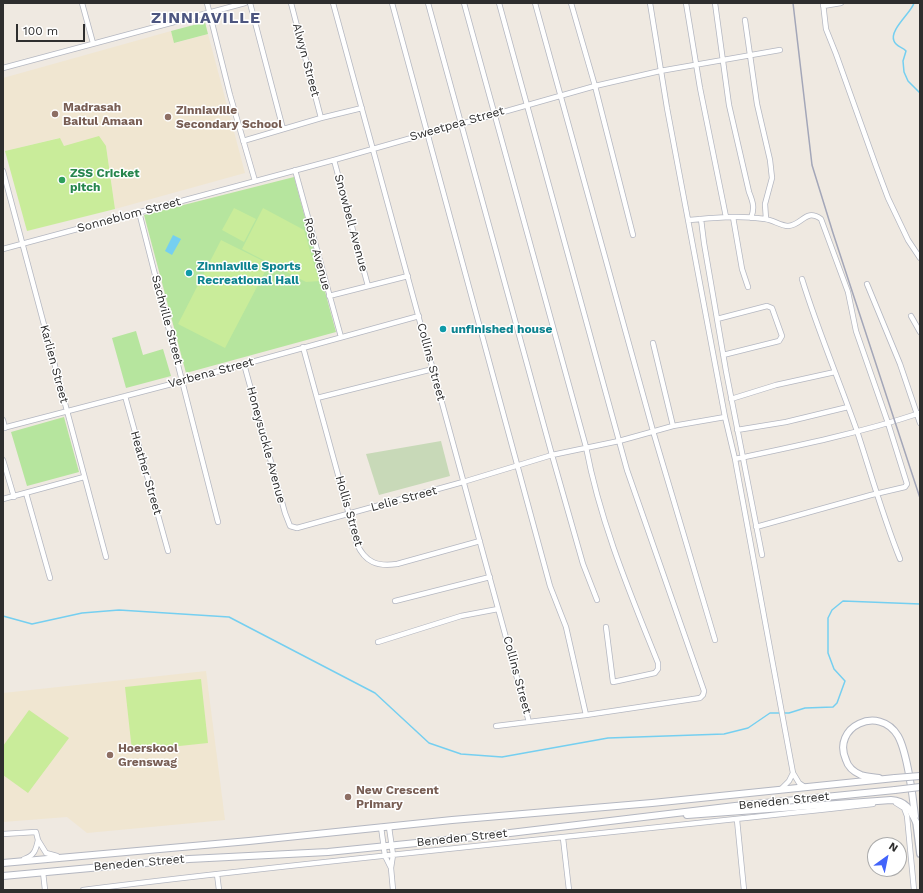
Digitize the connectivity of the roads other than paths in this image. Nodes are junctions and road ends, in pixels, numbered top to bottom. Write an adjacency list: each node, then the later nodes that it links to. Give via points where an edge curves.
1 (82, 3): 20 (street)
2 (207, 3): 18 (street)
3 (245, 3): 18 (street)
4 (250, 3): 34 (street)
5 (291, 3): 32 (street, Alwyn Street)
6 (333, 3): 30 (street, Collins Street)
7 (392, 3): 35 (street)
8 (428, 3): 33 (street)
9 (464, 3): 31 (street)
10 (499, 3): 29 (street)
11 (535, 3): 28 (street)
12 (572, 3): 27 (street)
13 (650, 3): 26 (street)
14 (686, 3): 24 (street)
15 (715, 3): 23 (street)
16 (841, 3): 17 (street)
17 (823, 4): 52 (street, via 826,29 878,172 905,233)
18 (209, 12): 20 (street); 36 (street)
19 (745, 20): 22 (street)
20 (93, 44): 25 (street)
21 (780, 50): 22 (street, Sweetpea Street)
22 (749, 55): 23 (street, Sweetpea Street); 47 (street, via 772,178 765,204)
23 (722, 60): 24 (street, Sweetpea Street); 45 (street, via 729,105 754,204)
24 (696, 64): 26 (street, Sweetpea Street); 43 (street)
25 (3, 68)
26 (660, 71): 27 (street, Sweetpea Street); 48 (street)
27 (595, 86): 28 (street, Sweetpea Street); 49 (street)
28 (561, 96): 29 (street, Sweetpea Street); 84 (street)
29 (527, 105): 31 (street, Sweetpea Street); 86 (street)
30 (362, 108): 32 (street); 37 (street, Collins Street)
31 (495, 113): 33 (street, Sweetpea Street); 87 (street)
32 (321, 118): 34 (street)
33 (461, 123): 35 (street, Sweetpea Street); 88 (street)
34 (283, 129): 36 (street)
35 (426, 133): 37 (street, Sweetpea Street); 92 (street)
36 (243, 141): 41 (street)
37 (374, 148): 38 (street, Sweetpea Street); 53 (street, Collins Street)
38 (334, 160): 39 (street, Sweetpea Street); 56 (street, Snowbell Avenue)
39 (295, 170): 41 (street, Sweetpea Street); 58 (street, Rose Avenue)
40 (3, 171): 50 (street, Karlien Street)
41 (255, 181): 42 (street, Sonneblom Street)
42 (139, 212): 50 (street, Sonneblom Street); 70 (street, Sachville Street)
43 (726, 217): 44 (street); 46 (street)
44 (733, 217): 45 (street); 57 (street, via 742,269)
45 (751, 218): 47 (street)
46 (701, 219): 48 (street); 61 (street)
47 (766, 219): 79 (street, via 786,226 793,225 809,215 821,219 848,292 856,331)
48 (688, 220): 77 (street)
49 (633, 235)
50 (22, 244): 51 (street, Sonneblom Street); 75 (street, Karlien Street)
51 (3, 249)
52 (920, 258)
53 (408, 276): 56 (street); 59 (street, Collins Street)
54 (802, 279): 69 (street)
55 (867, 284): 76 (street)
56 (368, 286): 58 (street)
57 (748, 287)
58 (329, 296): 63 (street, Rose Avenue)
59 (419, 316): 63 (street, Verbena Street); 68 (street, Collins Street)
60 (911, 316): 62 (street)
61 (717, 319): 66 (street); 66 (street, via 767,306 772,308 782,336 779,341)
62 (920, 332)
63 (341, 337): 65 (street, Verbena Street)
64 (653, 343): 81 (street)
65 (303, 347): 67 (street, Verbena Street); 72 (street, Hollis Street)
66 (723, 355): 73 (street)
67 (244, 364): 70 (street, Verbena Street); 101 (street, Honeysuckle Avenue, via 284,514)
68 (433, 369): 72 (street); 94 (street, Collins Street)
69 (835, 372): 73 (street, via 776,385); 74 (street)
70 (183, 381): 71 (street, Verbena Street); 100 (street, Sachville Street)
71 (125, 396): 75 (street, Verbena Street); 104 (street, Heather Street)
72 (317, 398): 99 (street, Hollis Street)
73 (731, 399): 83 (street)
74 (848, 407): 83 (street, via 786,422); 85 (street)
75 (66, 412): 82 (street, Verbena Street); 93 (street, Karlien Street)
76 (918, 414): 79 (street); 80 (street)
77 (725, 417): 81 (street, Lelie Street); 90 (street)
78 (3, 420): 82 (street)
79 (888, 423): 85 (street); 96 (street, via 906,484 905,487)
80 (920, 423)
81 (673, 426): 84 (street, Lelie Street)
82 (4, 428)
83 (737, 430): 89 (street)
84 (653, 431): 86 (street, Lelie Street); 114 (street)
85 (856, 431): 89 (street); 96 (street)
86 (618, 441): 87 (street, Lelie Street); 116 (street, via 704,691 700,698)
87 (586, 447): 88 (street, Lelie Street); 113 (street, via 590,469 618,560 658,663 655,673 613,682)
88 (552, 456): 92 (street, Lelie Street); 110 (street, via 583,564)
89 (743, 458): 90 (street); 102 (street)
90 (735, 459): 119 (street)
91 (3, 460): 97 (street)
92 (517, 466): 94 (street, Lelie Street); 116 (street, via 550,586 566,627)
93 (84, 477): 95 (street); 106 (street, Karlien Street)
94 (463, 482): 99 (street, Lelie Street); 103 (street, Collins Street)
95 (26, 493): 97 (street); 109 (street)
96 (877, 494): 102 (street); 107 (street)
97 (14, 496): 98 (street)
98 (3, 500)
99 (349, 514): 101 (street, Lelie Street, via 302,528); 103 (street, Hollis Street, via 360,551 363,556 378,564 396,564)
100 (218, 522)
101 (290, 526)
102 (756, 527): 105 (street)
103 (480, 542): 108 (street, Collins Street)
104 (168, 551)
105 (762, 555)
106 (106, 557)
107 (900, 559)
108 (490, 577): 111 (street); 112 (street, Collins Street)
109 (50, 578)
110 (597, 600)
111 (395, 601)
112 (498, 609): 115 (street, via 461,616); 117 (street, Collins Street)
113 (606, 627)
114 (715, 640)
115 (378, 642)
116 (586, 715): 117 (street)
117 (529, 722): 118 (street)
118 (496, 726)
119 (793, 773): 122 (street); 124 (street)
120 (920, 776): 121 (main road, bridge)
121 (892, 779): 122 (main road, Beneden Street); 127 (main road, via 861,775 847,763 843,746 846,736 855,725 877,720 888,725 898,736 902,745)
122 (805, 788): 124 (main road, Beneden Street)
123 (920, 788): 125 (main road, Beneden Street, bridge)
124 (780, 790): 129 (main road, Beneden Street)
125 (651, 816): 127 (main road, via 712,814 891,800 907,805); 134 (main road, Beneden Street)
126 (737, 820): 131 (street, Beneden Street); 150 (street); 151 (street, Beneden Street, via 894,803 904,808 907,816)
127 (916, 822): 135 (street)
128 (381, 827): 129 (main road, Beneden Street); 133 (street); 138 (main road, Beneden Street)
129 (389, 827): 134 (street)
130 (3, 834): 132 (street, via 36,832)
131 (563, 838): 136 (street, Beneden Street); 149 (street)
132 (38, 840): 138 (street, via 46,853); 139 (street, via 33,855)
133 (383, 846): 134 (main road, Beneden Street); 137 (street); 142 (main road, Beneden Street)
134 (391, 846): 136 (street)
135 (920, 854)
136 (393, 855): 137 (street, Beneden Street); 141 (street)
137 (385, 856): 141 (street); 143 (street, Beneden Street)
138 (65, 857): 139 (main road, Beneden Street)
139 (17, 862): 140 (main road, Beneden Street)
140 (3, 863)
141 (391, 868): 148 (street)
142 (43, 872): 144 (main road, Beneden Street); 145 (street)
143 (217, 874): 146 (street, Beneden Street); 147 (street)
144 (3, 876)
145 (45, 890)
146 (83, 890)
147 (219, 890)
148 (393, 890)
149 (569, 890)
150 (744, 890)
151 (914, 890)

